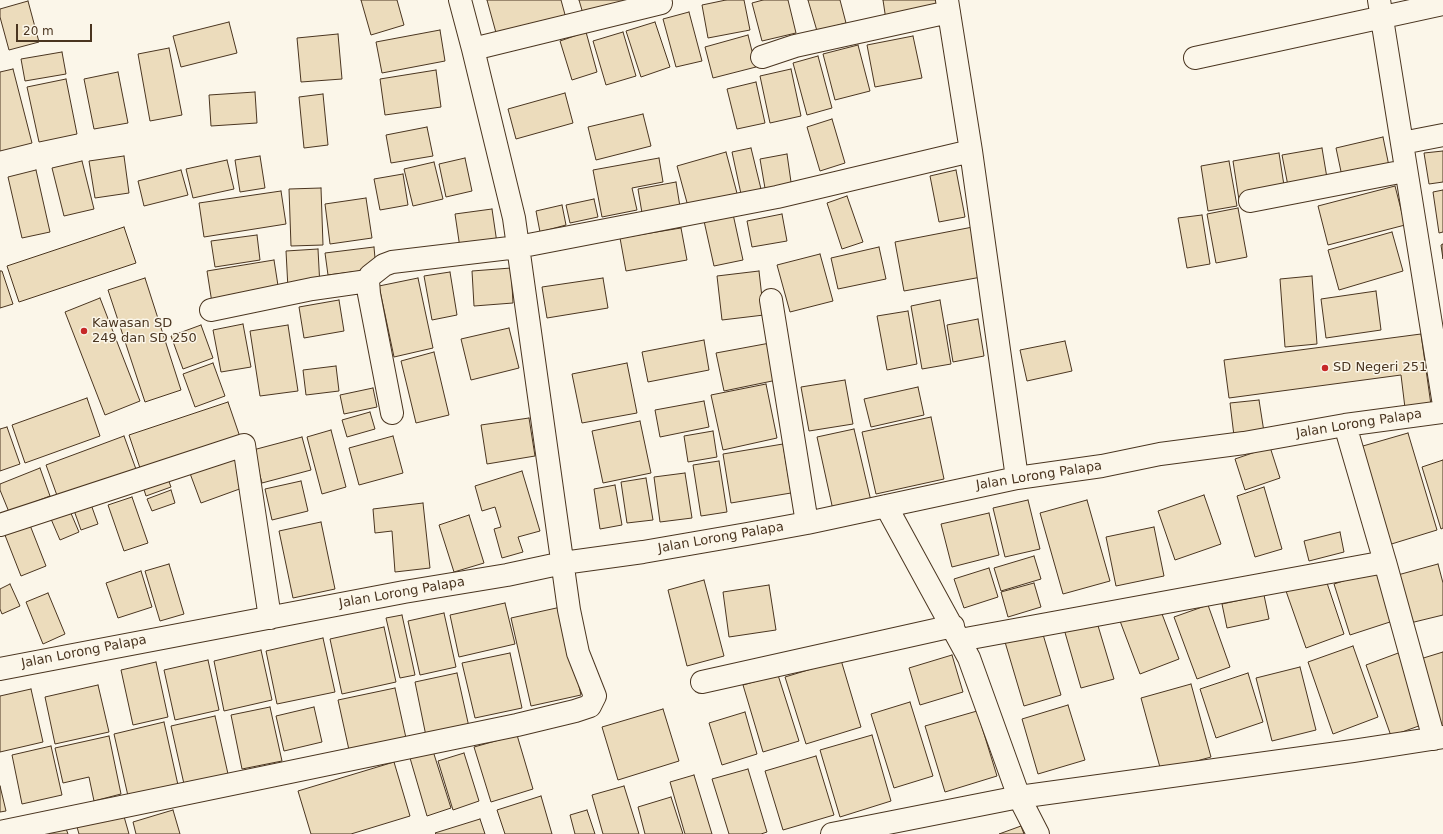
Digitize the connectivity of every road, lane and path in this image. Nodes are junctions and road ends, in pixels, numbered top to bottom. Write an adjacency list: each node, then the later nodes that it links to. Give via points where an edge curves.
1 (460, 0): 6 (street)
2 (661, 3): 6 (street)
3 (1443, 4): 5 (street)
4 (948, 6): 7 (street); 11 (street)
5 (1380, 9): 8 (street); 10 (street)
6 (473, 48): 14 (street, via 514,218)
7 (762, 57)
8 (1195, 58)
9 (1443, 135): 10 (street)
10 (1402, 144): 12 (street)
11 (971, 151): 14 (street, via 777,197); 22 (street)
12 (1405, 171): 13 (street); 18 (street)
13 (1250, 201)
14 (518, 247): 15 (street, via 392,262 374,272); 27 (street)
15 (368, 282): 17 (street, via 312,289); 20 (street)
16 (770, 300): 24 (street)
17 (211, 310)
18 (1443, 399)
19 (1443, 412): 21 (street, Jalan Lorong Palapa)
20 (392, 413)
21 (1345, 425): 22 (street, Jalan Lorong Palapa); 26 (street)
22 (1017, 478): 23 (street, Jalan Lorong Palapa)
23 (886, 506): 24 (street, Jalan Lorong Palapa); 29 (street)
24 (807, 522): 27 (street, Jalan Lorong Palapa, via 643,552)
25 (0, 525): 28 (street, via 244,445)
26 (1385, 562): 29 (street); 32 (street)
27 (563, 563): 28 (street, Jalan Lorong Palapa); 34 (street, via 578,653 595,696 590,706 517,725)
28 (270, 618): 30 (street, Jalan Lorong Palapa)
29 (956, 633): 31 (street); 33 (street, via 970,658)
30 (0, 668)
31 (702, 682)
32 (1438, 738): 33 (street)
33 (1019, 797): 35 (street); 36 (street)
34 (0, 832)
35 (832, 834)
36 (1038, 834)

